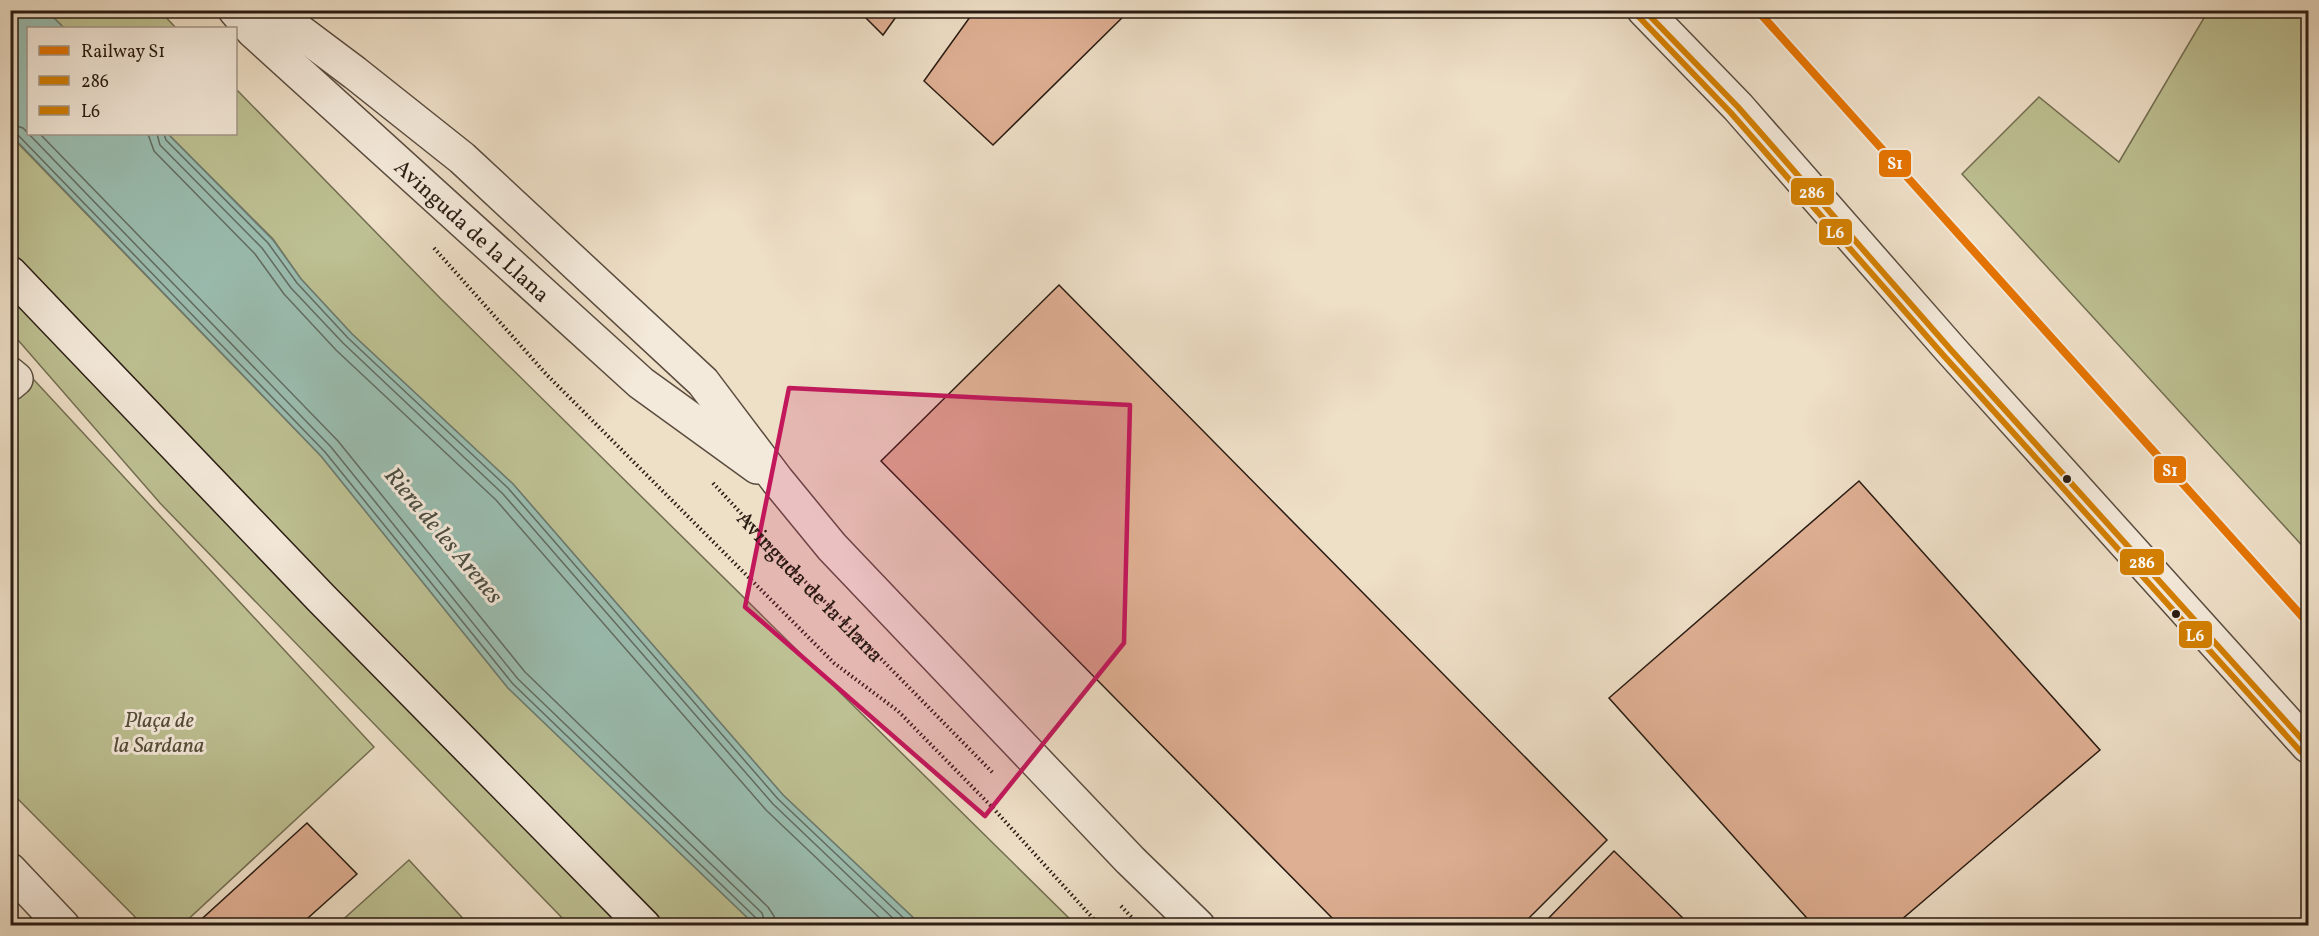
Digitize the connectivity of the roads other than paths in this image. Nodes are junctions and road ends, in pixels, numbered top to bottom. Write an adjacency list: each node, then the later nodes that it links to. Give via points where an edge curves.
1 (235, 10): 5 (street, Avinguda de la Llana, via 253,31 641,383 717,441)
2 (271, 10): 5 (street, Avinguda de la Llana, via 462,158 598,283 704,382)
3 (1644, 10): 6 (street, via 1738,107)
4 (10, 273): 9 (street, via 298,574)
5 (777, 480): 10 (street, Avinguda de la Llana, via 840,555 1130,860)
6 (2308, 746)
7 (10, 870): 8 (street)
8 (63, 926)
9 (644, 926)
10 (1198, 926)

